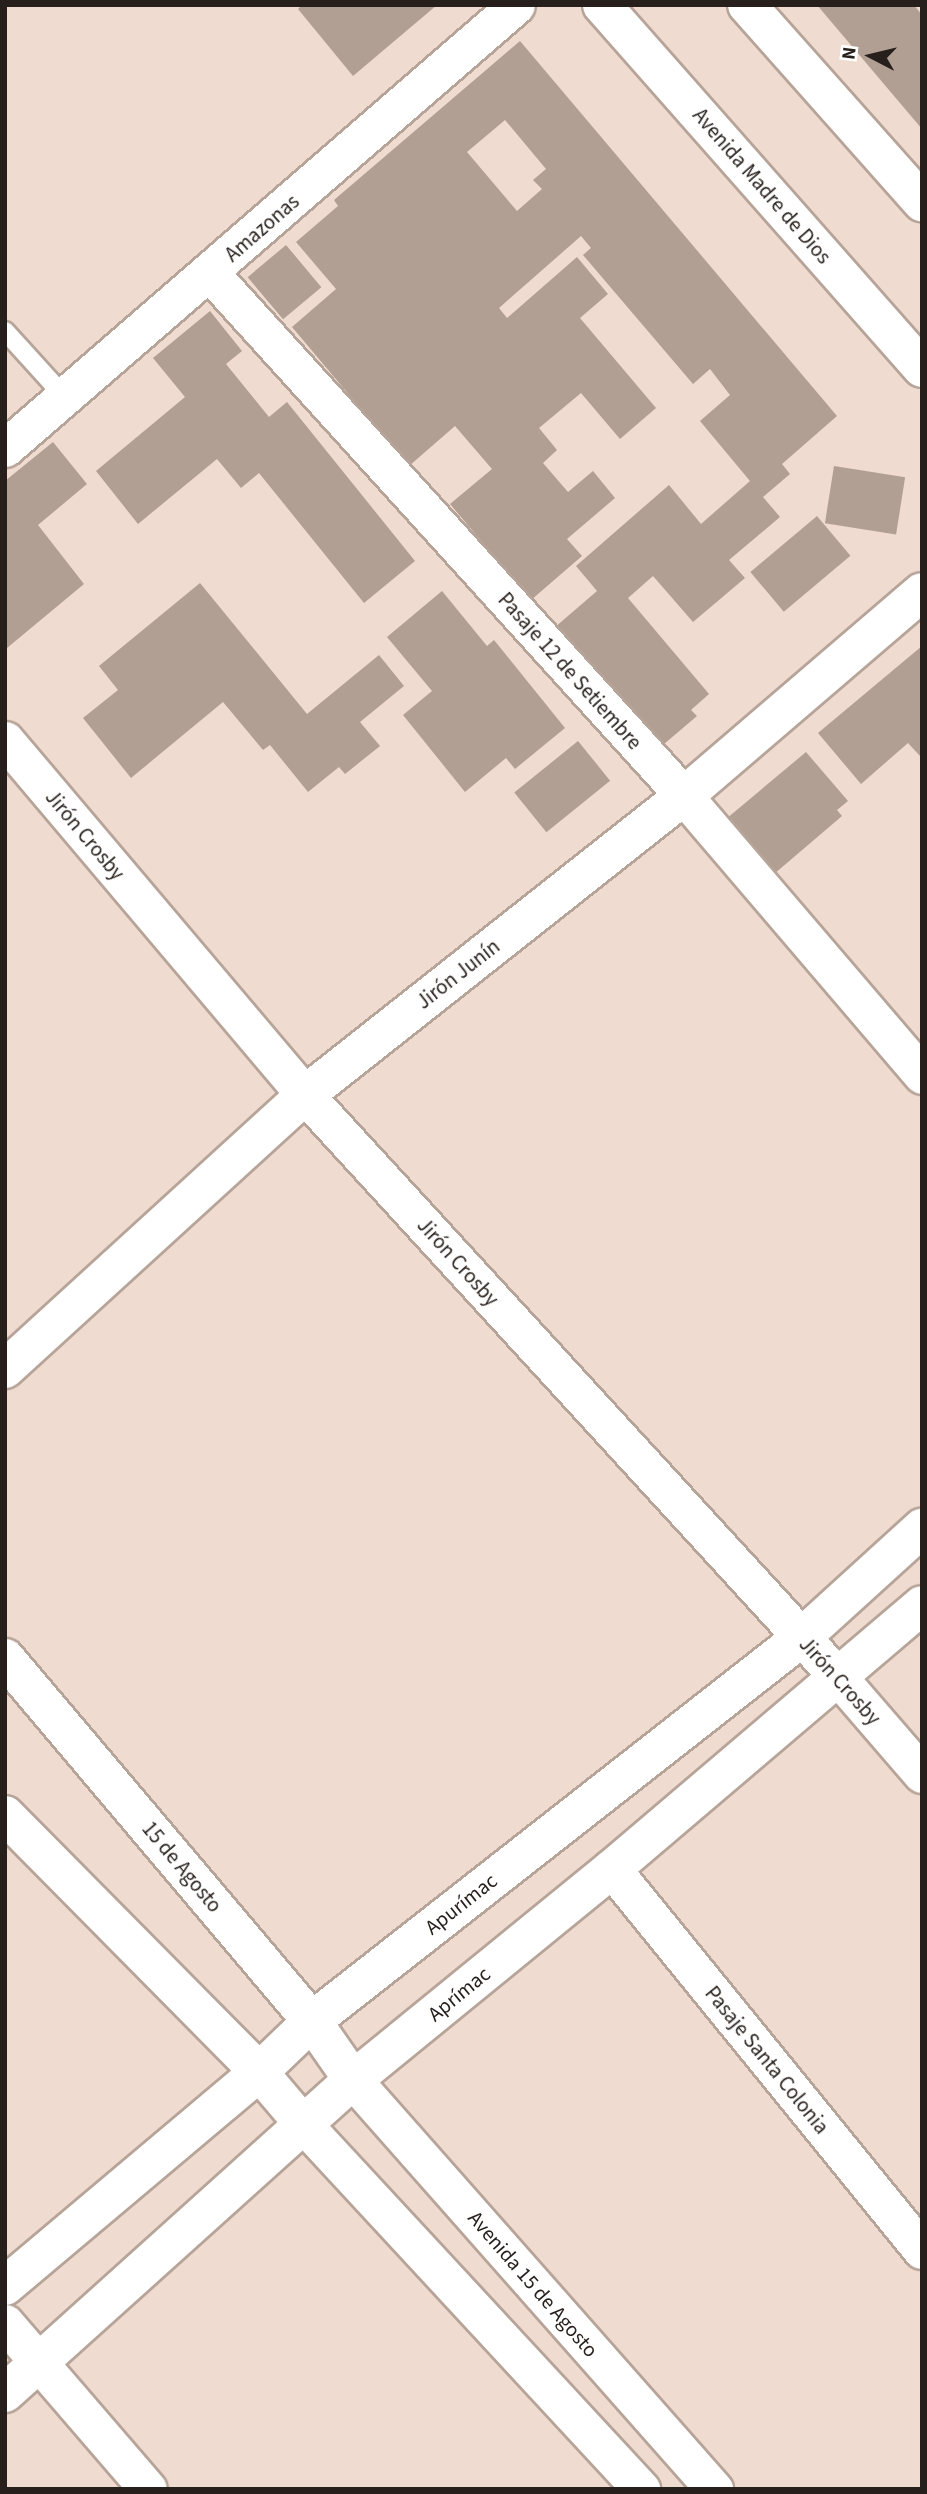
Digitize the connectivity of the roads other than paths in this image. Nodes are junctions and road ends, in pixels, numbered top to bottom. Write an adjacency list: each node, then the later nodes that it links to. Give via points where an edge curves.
1 (516, 5): 5 (street, Amazonas)
2 (602, 5): 7 (street, Avenida Madre de Dios)
3 (747, 5): 4 (street)
4 (922, 202)
5 (210, 273): 8 (street, Amazonas); 12 (street, Pasaje 12 de Setiembre)
6 (5, 331): 8 (lane)
7 (922, 368)
8 (64, 396): 9 (street, Amazonas)
9 (5, 448)
10 (922, 592): 12 (street, Jirón Junín)
11 (5, 740): 14 (street, Jirón Crosby)
12 (684, 796): 13 (street, Pasaje 12 de Setiembre); 14 (street, Jirón Junín)
13 (922, 1075)
14 (305, 1095): 15 (street, Jirón Junín); 18 (street, Jirón Crosby)
15 (5, 1369)
16 (922, 1528): 18 (street, Apurímac)
17 (922, 1605): 20 (street, Aprímac)
18 (801, 1638): 20 (street, Jirón Crosby); 24 (street, Apurímac)
19 (5, 1658): 24 (street, 15 de Agosto)
20 (839, 1678): 21 (street, Jirón Crosby); 23 (street, Aprímac)
21 (922, 1774)
22 (5, 1815): 25 (street)
23 (612, 1869): 26 (street, Aprímac); 28 (street, Pasaje Santa Colonia)
24 (312, 2021): 25 (street, Apurímac); 26 (street, 15 de Agosto)
25 (259, 2072): 27 (street); 29 (street, Apurímac)
26 (353, 2080): 27 (street, Aprímac); 35 (street, Avenida 15 de Agosto)
27 (305, 2126): 31 (street, Aprímac); 34 (street)
28 (922, 2250)
29 (5, 2286)
30 (5, 2323): 31 (street)
31 (42, 2363): 32 (street, Aprímac); 33 (street)
32 (5, 2393)
33 (148, 2489)
34 (640, 2489)
35 (714, 2489)

